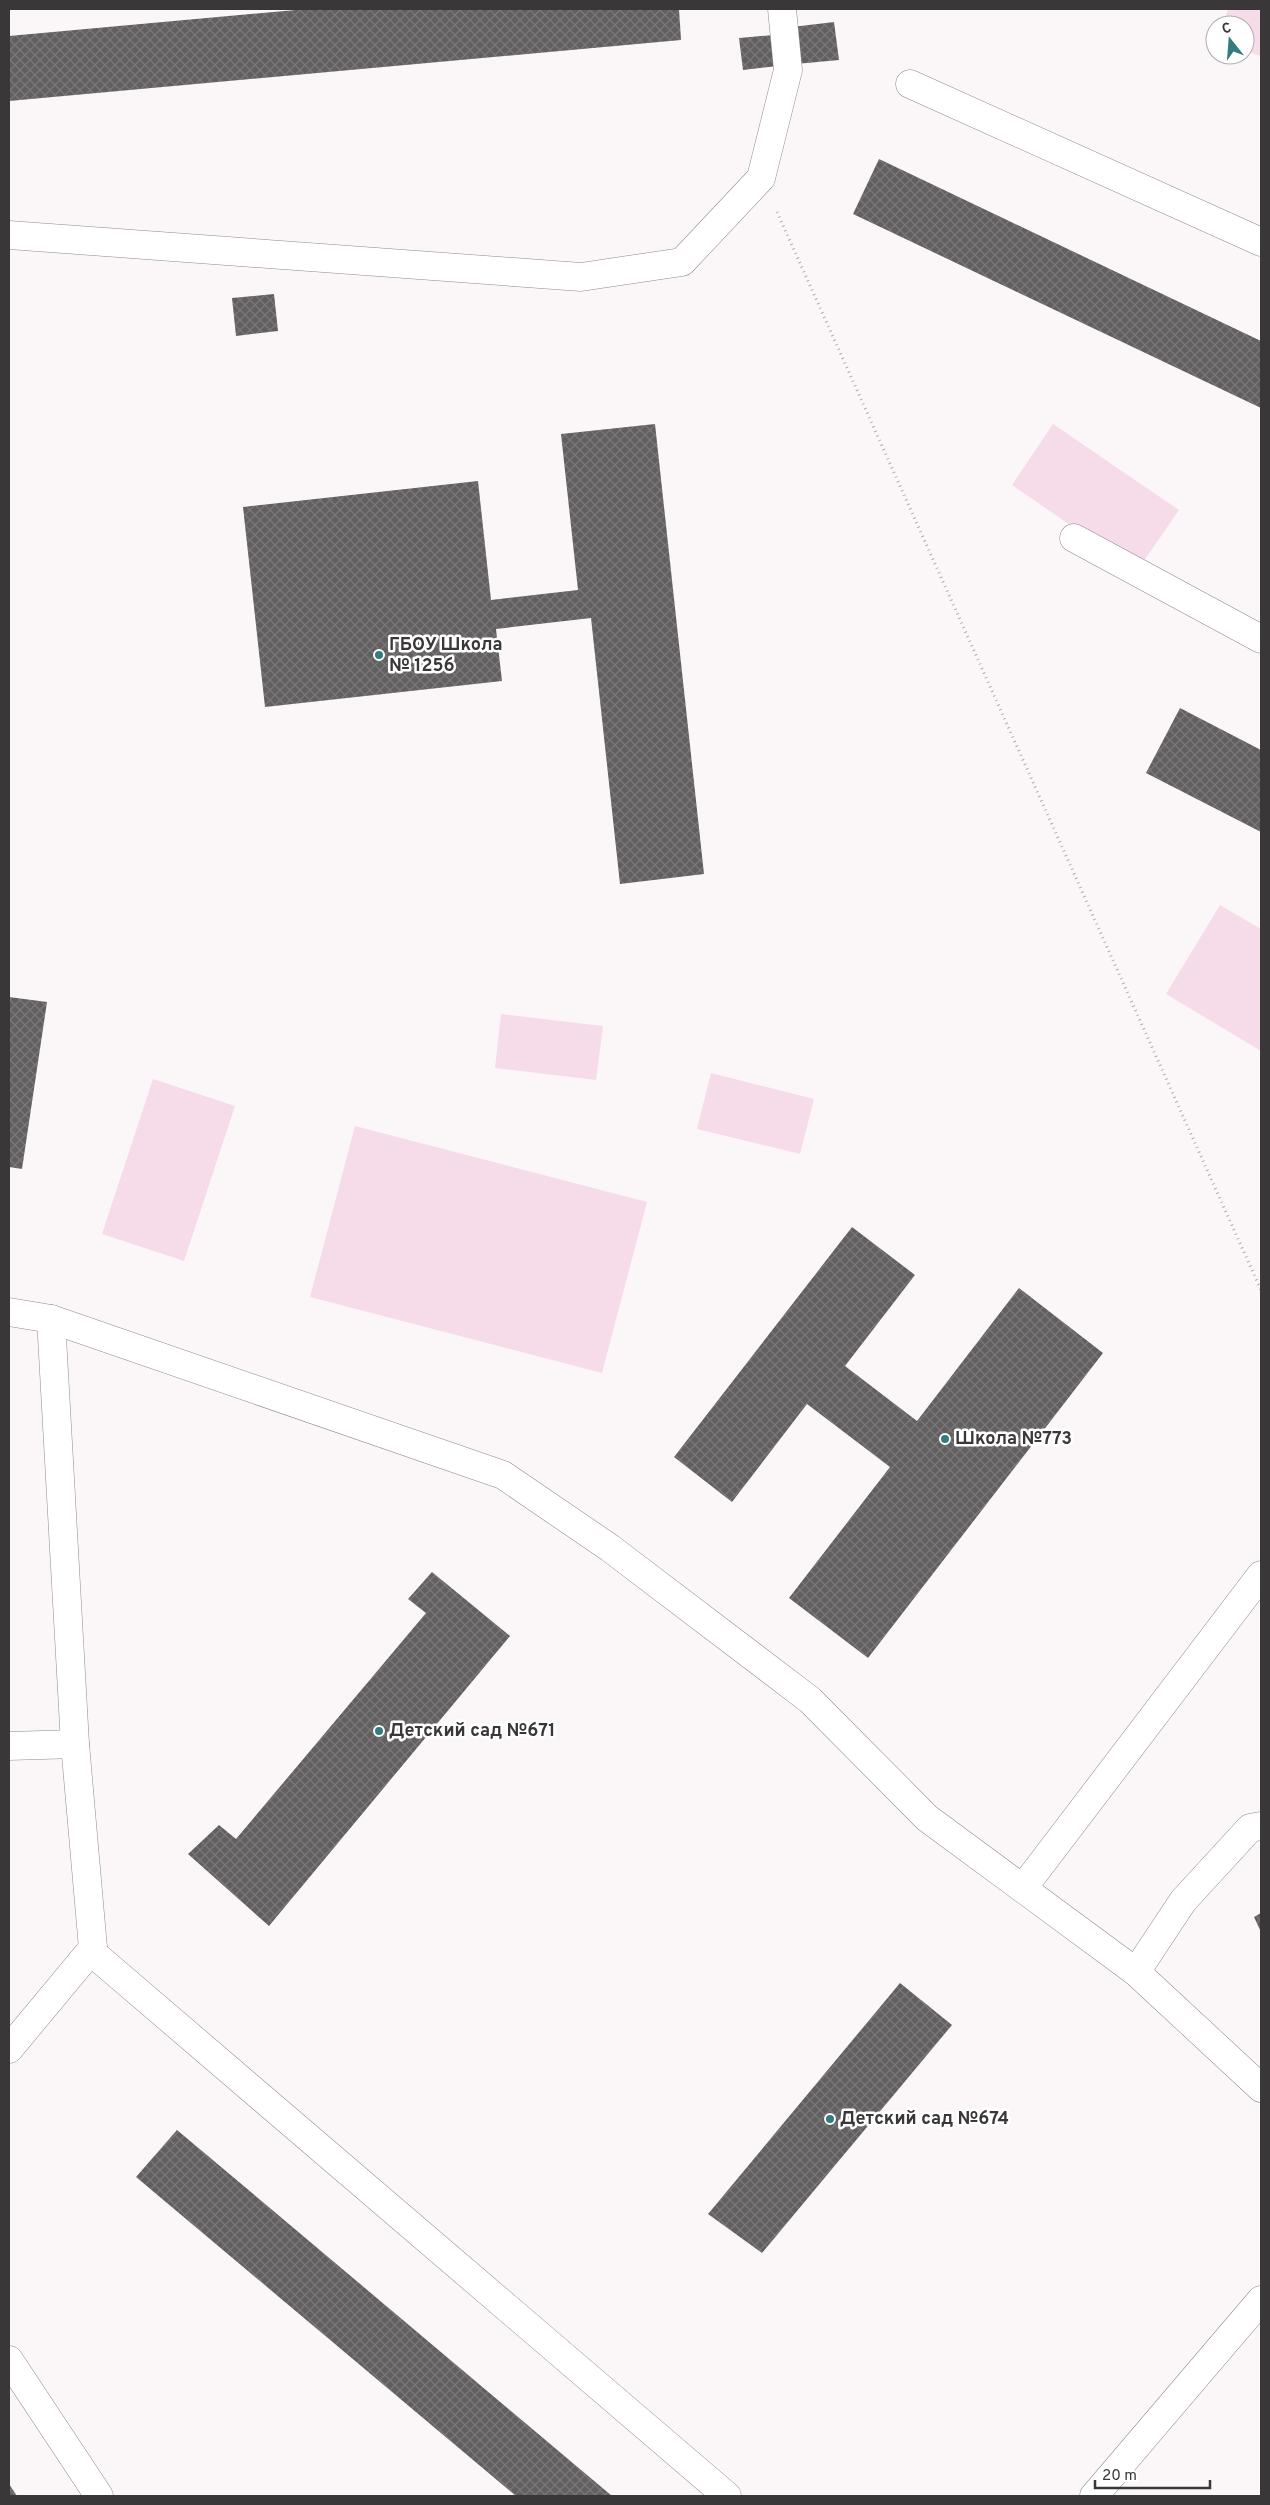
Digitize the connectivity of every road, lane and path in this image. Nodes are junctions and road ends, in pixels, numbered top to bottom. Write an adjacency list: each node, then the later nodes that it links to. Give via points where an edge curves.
1 (782, 9): 3 (street, via 788,70)
2 (910, 84): 5 (street)
3 (761, 178): 4 (street, via 682,262 581,277); 8 (path)
4 (9, 235)
5 (1261, 242)
6 (1074, 538): 7 (street)
7 (1261, 639)
8 (1261, 1290)
9 (9, 1312): 10 (street)
10 (51, 1319): 12 (street); 15 (street, via 503,1475 610,1548 810,1700 927,1818)
11 (1261, 1575): 15 (street)
12 (75, 1744): 13 (street); 16 (street)
13 (9, 1746)
14 (1261, 1826): 17 (street, via 1250,1828 1183,1901)
15 (1023, 1888): 17 (street)
16 (93, 1948): 18 (street); 23 (street, via 103,1962)
17 (1136, 1972): 19 (street)
18 (9, 2049)
19 (1261, 2088)
20 (1261, 2300): 24 (street)
21 (9, 2360): 22 (street)
22 (99, 2496)
23 (727, 2496)
24 (1094, 2496)

